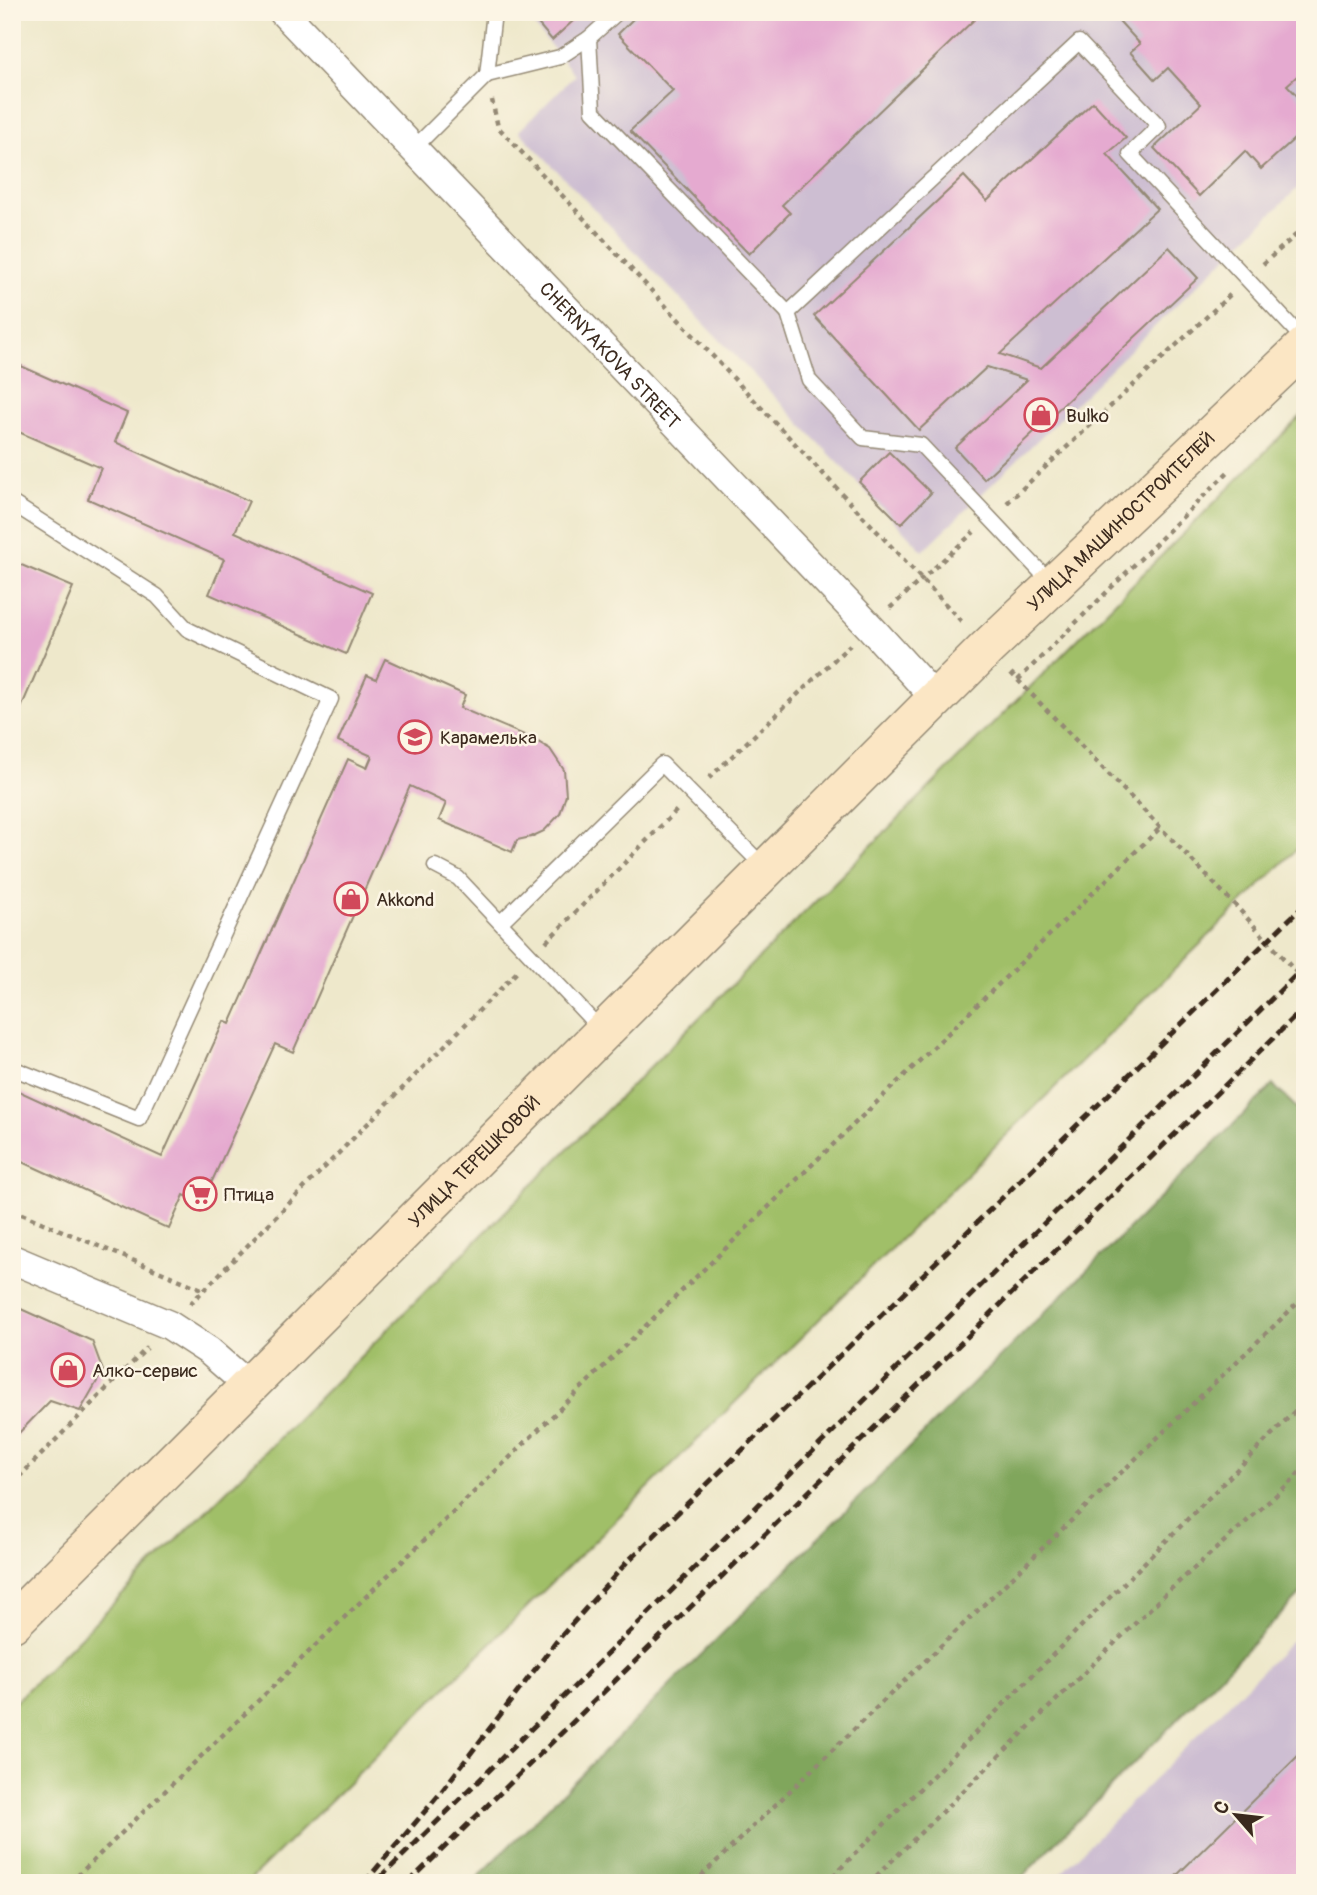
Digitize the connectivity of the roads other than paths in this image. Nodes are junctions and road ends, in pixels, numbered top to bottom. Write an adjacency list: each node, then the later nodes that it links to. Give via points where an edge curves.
1 (283, 12): 6 (street, CHERNYAKOVA STREET)
2 (494, 12): 5 (lane)
3 (618, 12): 4 (lane)
4 (589, 38): 5 (lane, via 560,57); 7 (lane, via 593,111)
5 (487, 75): 6 (lane)
6 (413, 149): 11 (street, CHERNYAKOVA STREET)
7 (788, 313): 8 (lane, via 1079,42 1158,126 1130,154); 10 (lane, via 809,380 863,438 921,445)
8 (1305, 343): 10 (main road, УЛИЦА МАШИНОСТРОИТЕЛЕЙ)
9 (12, 503): 16 (lane, via 157,596 187,629 331,699 139,1119)
10 (1053, 585): 11 (main road, УЛИЦА МАШИНОСТРОИТЕЛЕЙ)
11 (936, 699): 13 (main road, УЛИЦА ТЕРЕШКОВОЙ)
12 (435, 866): 14 (lane, via 458,878)
13 (766, 869): 14 (lane, via 662,764); 15 (main road, УЛИЦА ТЕРЕШКОВОЙ)
14 (501, 922): 15 (lane)
15 (603, 1032): 18 (main road, УЛИЦА ТЕРЕШКОВОЙ)
16 (12, 1068)
17 (12, 1259): 18 (street, via 170,1325)
18 (249, 1386): 19 (main road, УЛИЦА ТЕРЕШКОВОЙ)
19 (12, 1623)

